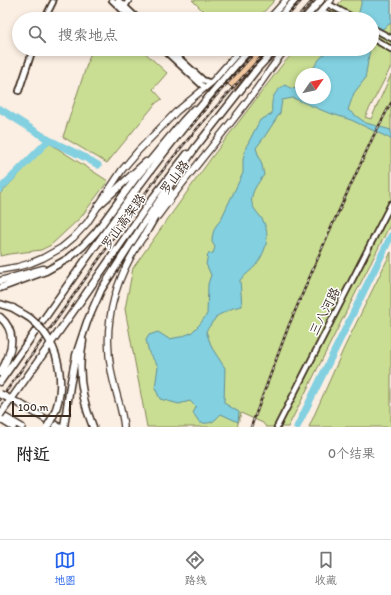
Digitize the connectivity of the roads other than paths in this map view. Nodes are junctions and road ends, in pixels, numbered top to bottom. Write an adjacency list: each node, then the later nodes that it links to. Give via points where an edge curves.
1 (112, 0): 9 (street)
2 (118, 0): 9 (street)
3 (129, 0): 9 (street)
4 (286, 0): 14 (main road)
5 (296, 0): 15 (highway)
6 (321, 0): 16 (highway)
7 (53, 2): 11 (street)
8 (330, 2): 10 (main road); 18 (street)
9 (124, 8): 12 (street); 13 (street)
10 (322, 10): 17 (street)
11 (48, 12)
12 (127, 12)
13 (129, 12)
14 (275, 12)
15 (285, 12)
16 (310, 12)
17 (326, 12)
18 (345, 12)
19 (379, 32): 20 (street)
20 (391, 38)
21 (379, 42): 22 (street)
22 (391, 49)
23 (31, 56): 33 (street)
24 (171, 56): 32 (street)
25 (177, 56): 31 (street, via 203,80)
26 (235, 56): 31 (main road)
27 (244, 56): 34 (highway); 47 (highway, 罗山高架路, via 199,108 137,188)
28 (269, 56): 30 (highway, 罗山高架路)
29 (280, 56): 38 (main road, 罗山路)
30 (257, 69): 35 (highway); 49 (highway, 罗山高架路, bridge, via 152,199)
31 (212, 82): 32 (main road)
32 (205, 88): 37 (main road, via 151,137 122,170)
33 (19, 91)
34 (168, 139): 37 (highway); 40 (highway, via 89,240 62,262)
35 (195, 148): 38 (highway); 44 (highway, via 142,226)
36 (391, 204): 58 (street, 三八河路)
37 (98, 206): 39 (main road, via 87,223 68,243 31,263)
38 (144, 236): 57 (main road, 罗山路, via 124,271 110,317 111,369)
39 (0, 270)
40 (36, 273): 41 (highway); 42 (highway)
41 (0, 281)
42 (0, 288)
43 (0, 304): 53 (highway, bridge, via 32,320 46,336 56,355 60,371 60,394 56,410)
44 (93, 307): 55 (highway, via 76,355); 56 (highway, via 84,335 81,368 83,392)
45 (0, 317): 46 (highway, via 7,325 12,340 9,357)
46 (0, 373)
47 (0, 382)
48 (0, 394): 54 (highway, bridge)
49 (0, 414): 52 (main road)
50 (0, 419): 51 (highway)
51 (14, 427)
52 (22, 427)
53 (47, 427)
54 (59, 427)
55 (64, 427)
56 (92, 427)
57 (124, 427)
58 (277, 427)

